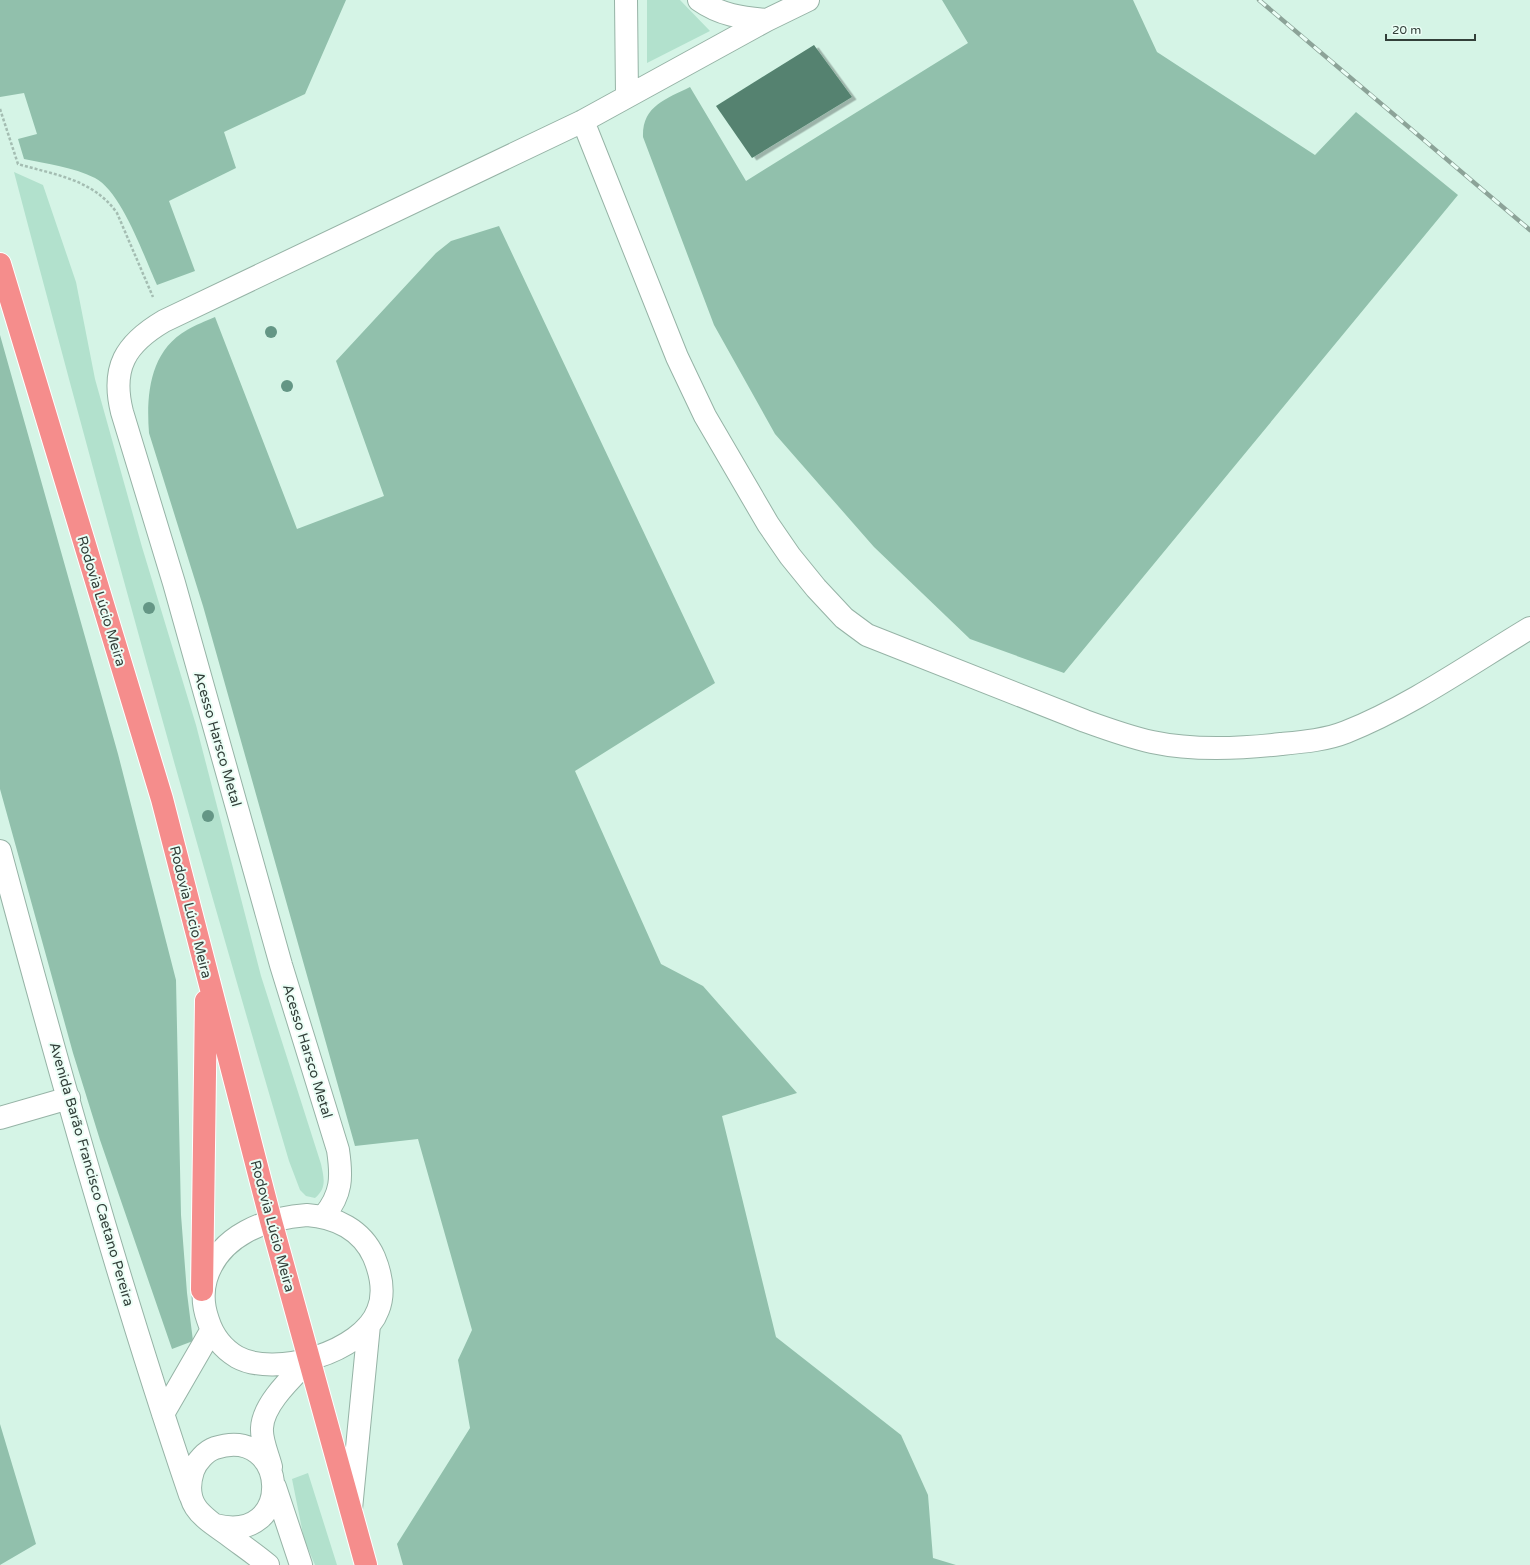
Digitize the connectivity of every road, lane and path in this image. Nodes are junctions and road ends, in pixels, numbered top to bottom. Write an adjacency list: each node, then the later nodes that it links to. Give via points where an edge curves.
1 (626, 0): 5 (street)
2 (699, 0): 4 (street, via 731,16)
3 (808, 0): 4 (street, Acesso Harsco Metal)
4 (767, 20): 5 (street, Acesso Harsco Metal)
5 (628, 95): 7 (street, Acesso Harsco Metal)
6 (0, 109): 9 (path, via 18,164 80,183 101,194 110,203)
7 (583, 121): 9 (street, Acesso Harsco Metal); 10 (street, via 677,357 705,416 768,524 790,556 844,618 867,635 1120,733 1177,747 1217,748 1304,742 1344,733 1410,701)
8 (0, 265): 13 (highway, Rodovia Lúcio Meira, via 162,799)
9 (164, 321): 16 (street, Acesso Harsco Metal, via 140,338 128,354 118,375 118,397 174,583 281,965 338,1150 339,1190 336,1200)
10 (1530, 628)
11 (0, 851): 12 (street, Avenida Barão Francisco Caetano Pereira)
12 (8, 909): 14 (street, Avenida Barão Francisco Caetano Pereira)
13 (207, 974): 17 (highway, Rodovia Lúcio Meira); 18 (highway)
14 (69, 1098): 15 (street); 22 (street, Avenida Barão Francisco Caetano Pereira)
15 (0, 1118)
16 (324, 1216): 17 (street, via 307,1215); 19 (street, via 356,1232 369,1246 377,1263 382,1296 378,1311)
17 (271, 1221): 18 (street, via 252,1227 231,1241 218,1255 208,1272); 21 (highway, Rodovia Lúcio Meira)
18 (202, 1290): 20 (street)
19 (369, 1325): 21 (street, via 359,1336 346,1344); 25 (street)
20 (211, 1331): 21 (street, via 222,1346 238,1357 256,1363 273,1364); 22 (street)
21 (310, 1359): 23 (street, via 276,1396 263,1418 262,1434); 25 (highway, Rodovia Lúcio Meira)
22 (163, 1414): 24 (street, Avenida Barão Francisco Caetano Pereira)
23 (273, 1480): 24 (street, via 265,1460 254,1451 241,1445 226,1445 213,1449 202,1457 194,1468 190,1481); 26 (street, via 272,1501 265,1514 255,1522 242,1528 228,1529); 28 (street)
24 (190, 1495): 26 (street, via 203,1518)
25 (350, 1510): 29 (highway, Rodovia Lúcio Meira)
26 (215, 1525): 27 (street)
27 (268, 1565)
28 (301, 1565)
29 (366, 1565)

